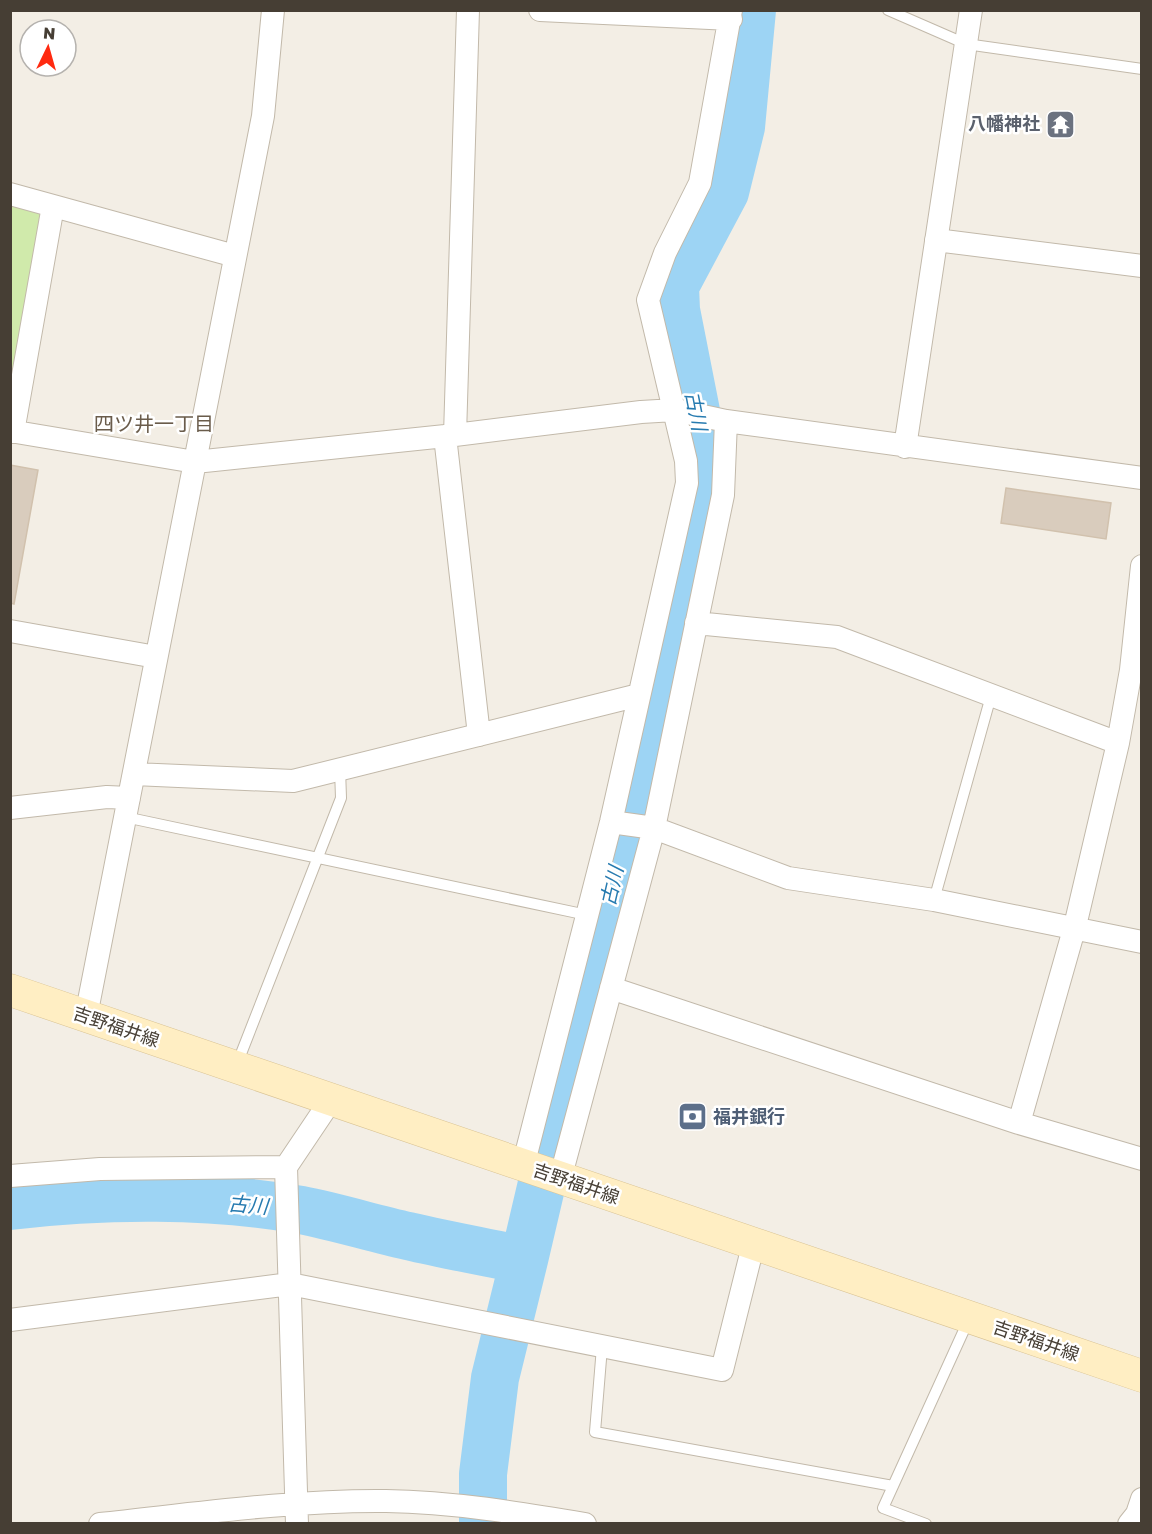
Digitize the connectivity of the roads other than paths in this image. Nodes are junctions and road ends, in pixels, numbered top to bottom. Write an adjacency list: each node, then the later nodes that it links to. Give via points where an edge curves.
1 (273, 10): 12 (street, via 263,116)
2 (468, 10): 17 (street)
3 (540, 10): 6 (street)
4 (888, 10): 7 (lane)
5 (971, 10): 7 (street)
6 (731, 15): 14 (street, via 700,183 664,253 648,300)
7 (966, 44): 8 (lane); 11 (street)
8 (1142, 69)
9 (10, 194): 10 (street)
10 (53, 206): 12 (street); 16 (street)
11 (936, 240): 13 (street); 18 (street)
12 (236, 256): 19 (street)
13 (1142, 266)
14 (675, 410): 15 (street); 17 (street); 25 (street, via 687,483)
15 (726, 421): 18 (street); 22 (street, via 723,495)
16 (12, 431): 19 (street)
17 (450, 436): 19 (street); 27 (street)
18 (905, 447): 20 (street)
19 (195, 462): 24 (street)
20 (1142, 478)
21 (1142, 566): 28 (street, via 1131,670)
22 (696, 623): 26 (street, via 837,637); 34 (street)
23 (10, 631): 24 (street)
24 (156, 657): 30 (street)
25 (639, 695): 27 (street); 33 (street)
26 (991, 696): 28 (street); 36 (lane)
27 (479, 735): 29 (street)
28 (1118, 743): 38 (street)
29 (340, 769): 30 (street, via 293,781); 35 (lane, via 341,798)
30 (134, 774): 31 (street)
31 (127, 807): 32 (street, via 107,797); 35 (lane); 42 (street)
32 (10, 808)
33 (611, 822): 34 (street); 37 (street)
34 (654, 828): 36 (street, via 788,879); 40 (street)
35 (318, 857): 37 (lane); 43 (lane)
36 (934, 900): 38 (street)
37 (587, 915): 47 (street)
38 (1075, 926): 39 (street); 45 (street)
39 (1142, 942)
40 (611, 988): 45 (street); 50 (street)
41 (10, 990): 42 (main road, 吉野福井線)
42 (86, 1016): 43 (main road, 吉野福井線)
43 (236, 1068): 44 (main road, 吉野福井線)
44 (331, 1100): 47 (main road, 吉野福井線); 49 (street)
45 (1019, 1123): 46 (street)
46 (1142, 1159)
47 (523, 1166): 50 (main road, 吉野福井線)
48 (10, 1176): 49 (street, via 100,1169)
49 (286, 1177): 52 (street)
50 (560, 1179): 51 (main road, 吉野福井線)
51 (753, 1246): 53 (main road, 吉野福井線); 55 (street, via 722,1370)
52 (290, 1284): 54 (street); 55 (street); 59 (street)
53 (969, 1318): 56 (main road, 吉野福井線); 57 (lane)
54 (10, 1320)
55 (602, 1347): 57 (lane, via 595,1431)
56 (1142, 1376)
57 (893, 1486): 62 (lane, via 882,1508)
58 (1142, 1499): 63 (street)
59 (297, 1513): 60 (street); 61 (street, via 387,1501 522,1513)
60 (100, 1524)
61 (585, 1524)
62 (926, 1524)
63 (1129, 1524)

